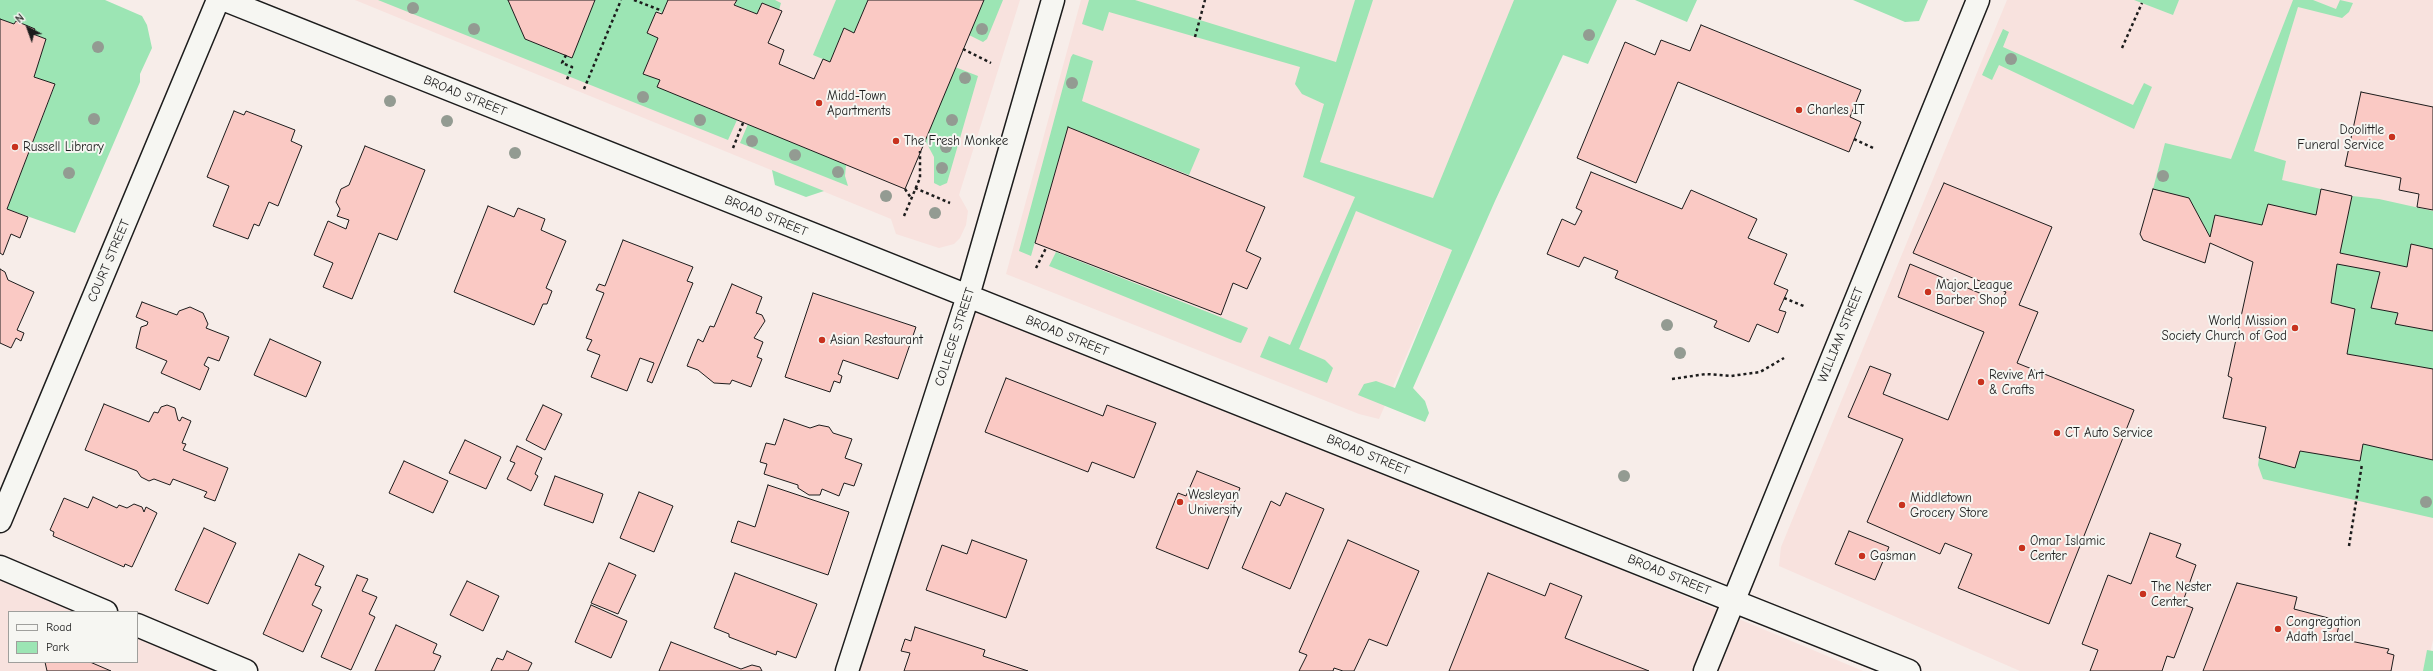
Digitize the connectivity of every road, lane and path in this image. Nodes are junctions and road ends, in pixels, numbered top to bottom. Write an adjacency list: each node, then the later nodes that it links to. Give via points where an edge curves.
1 (218, 0): 35 (street, COURT STREET)
2 (225, 0): 29 (street, BROAD STREET)
3 (622, 0): 16 (path)
4 (634, 0): 9 (path)
5 (1053, 0): 29 (street, COLLEGE STREET)
6 (1205, 0): 10 (path)
7 (1978, 0): 38 (street, WILLIAM STREET)
8 (2142, 3): 11 (path)
9 (660, 10)
10 (1195, 37)
11 (2122, 48)
12 (963, 49): 14 (path)
13 (566, 56): 15 (path, via 562,63 572,67)
14 (991, 63)
15 (566, 82)
16 (584, 89)
17 (743, 123): 19 (path)
18 (1854, 139): 20 (path)
19 (733, 148)
20 (1873, 148)
21 (920, 152): 22 (path, via 920,178)
22 (916, 188): 24 (path); 25 (path)
23 (905, 189): 24 (path)
24 (912, 198): 26 (path)
25 (950, 203)
26 (904, 216)
27 (1046, 248): 28 (path)
28 (1036, 268)
29 (968, 296): 38 (street, BROAD STREET); 42 (street, COLLEGE STREET)
30 (1784, 298): 31 (path)
31 (1806, 307)
32 (1784, 358): 33 (path, via 1760,372 1731,376 1706,374)
33 (1672, 379)
34 (2362, 464): 36 (path)
35 (0, 521)
36 (2349, 546)
37 (0, 567): 39 (street)
38 (1734, 601): 43 (street, WILLIAM STREET); 44 (street, BROAD STREET)
39 (104, 611)
40 (138, 625): 41 (street)
41 (246, 671)
42 (847, 671)
43 (1705, 671)
44 (1909, 671)

